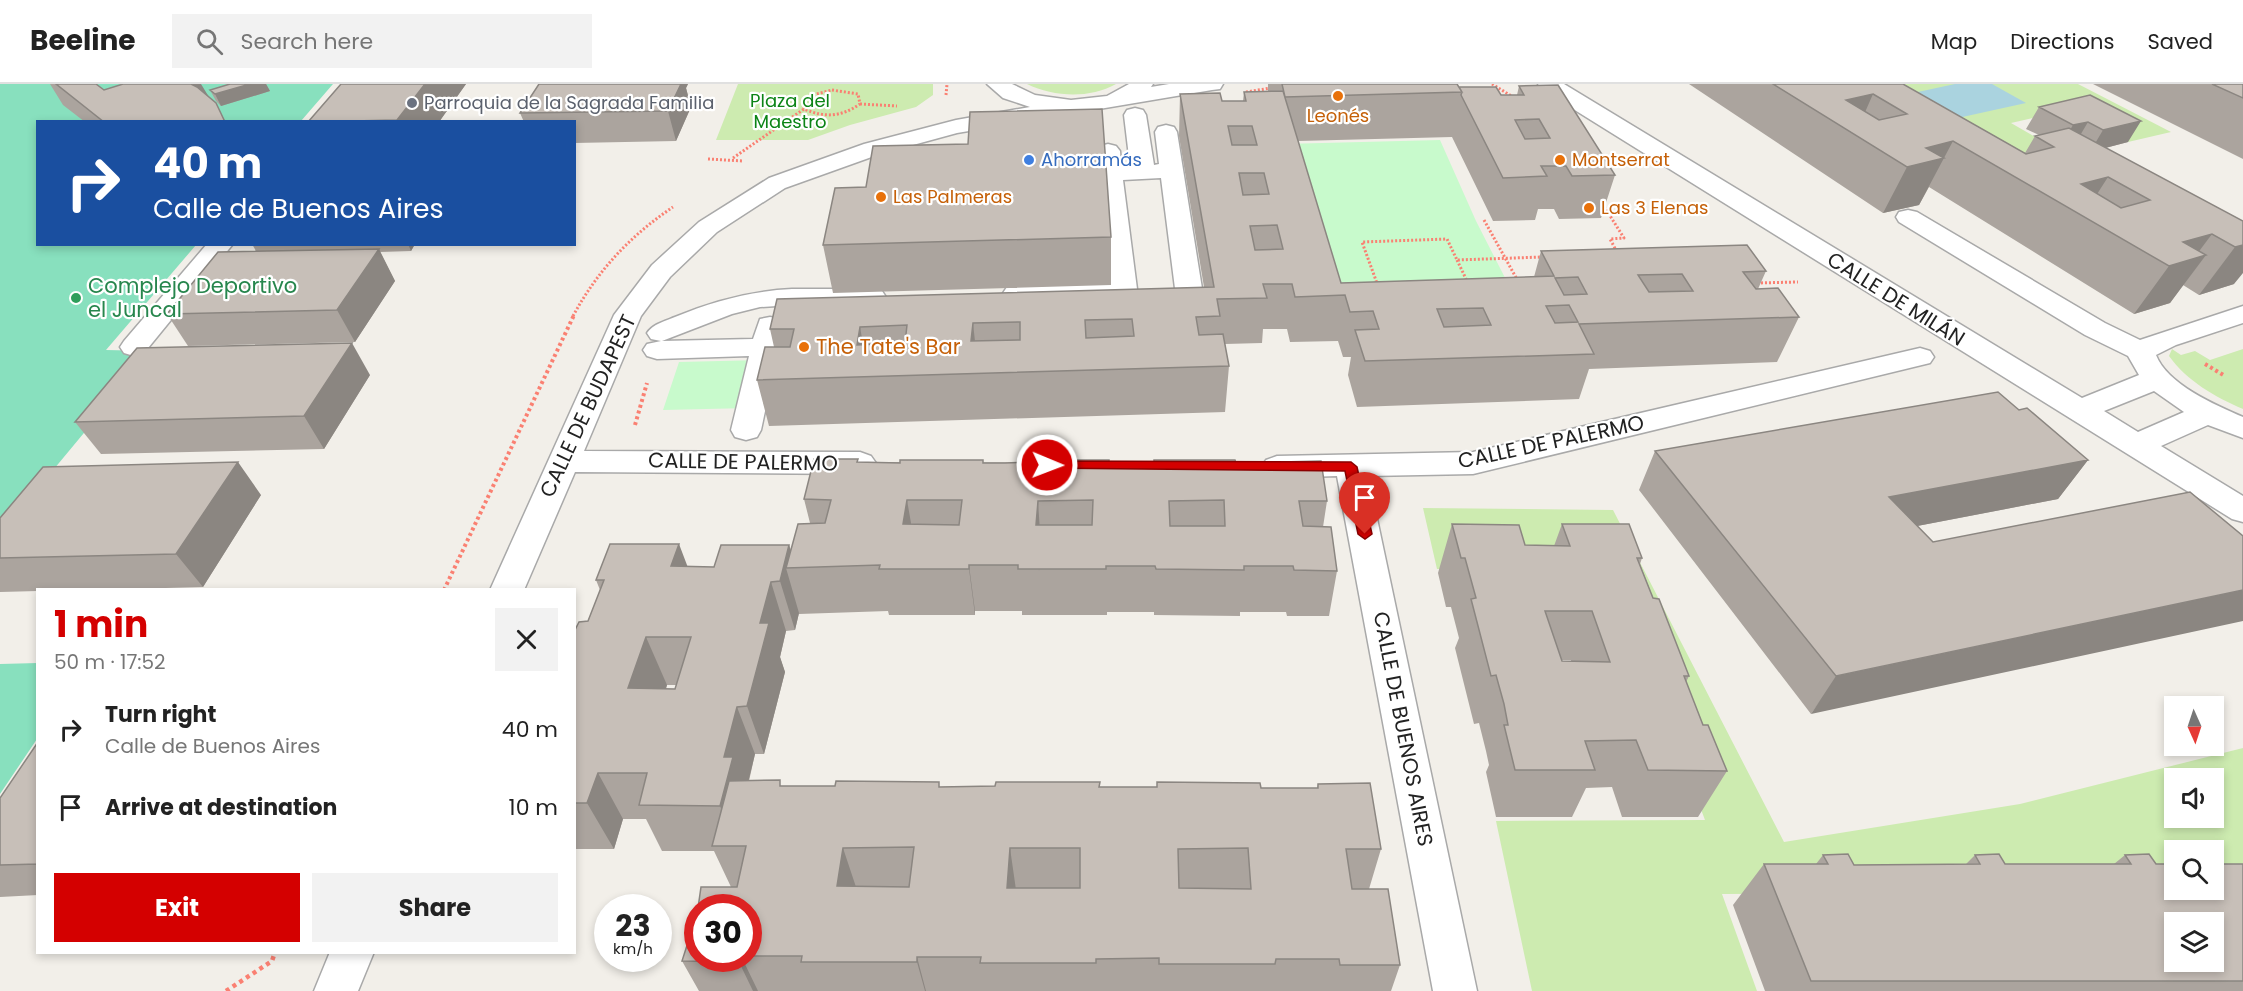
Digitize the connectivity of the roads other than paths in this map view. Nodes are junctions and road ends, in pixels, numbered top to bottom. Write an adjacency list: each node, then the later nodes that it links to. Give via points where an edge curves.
1 (997, 84): 5 (street, via 1018,98); 7 (street, CALLE DE BUDAPEST, via 985,104)
2 (1142, 84): 6 (street)
3 (1212, 84): 6 (street)
4 (1549, 84): 24 (street, CALLE DE MILÁN)
5 (1069, 107): 6 (street); 7 (street, CALLE DE BUDAPEST)
6 (1127, 107): 10 (street)
7 (956, 127): 29 (street, CALLE DE BUDAPEST, via 872,149 777,183 708,227 661,271 628,315)
8 (1166, 132): 9 (street)
9 (1173, 171): 10 (street); 17 (street, via 1194,326)
10 (1143, 172): 13 (street, via 1109,162 1124,289)
11 (1908, 217): 21 (street, via 2095,329)
12 (219, 246): 20 (street)
13 (994, 293)
14 (774, 298): 15 (street); 19 (street); 19 (street, via 714,311 659,342)
15 (883, 304)
16 (2243, 314): 21 (street)
17 (1159, 327)
18 (848, 339): 19 (street)
19 (766, 344): 27 (street)
20 (134, 347)
21 (2140, 351): 23 (street, via 2142,361)
22 (1920, 357): 32 (street, CALLE DE PALERMO, via 1473,463)
23 (2157, 379): 24 (street); 25 (street)
24 (2080, 410): 28 (street, CALLE DE MILÁN)
25 (2208, 413): 26 (street); 28 (street)
26 (2243, 428)
27 (746, 430)
28 (2136, 445): 33 (street, CALLE DE MILÁN)
29 (561, 461): 30 (street, CALLE DE PALERMO); 34 (street, CALLE DE BUDAPEST)
30 (887, 463)
31 (1246, 467): 32 (street, CALLE DE PALERMO)
32 (1351, 467): 37 (street, CALLE DE BUENOS AIRES)
33 (2243, 512)
34 (508, 588)
35 (351, 954): 36 (street)
36 (336, 991)
37 (1455, 991)

